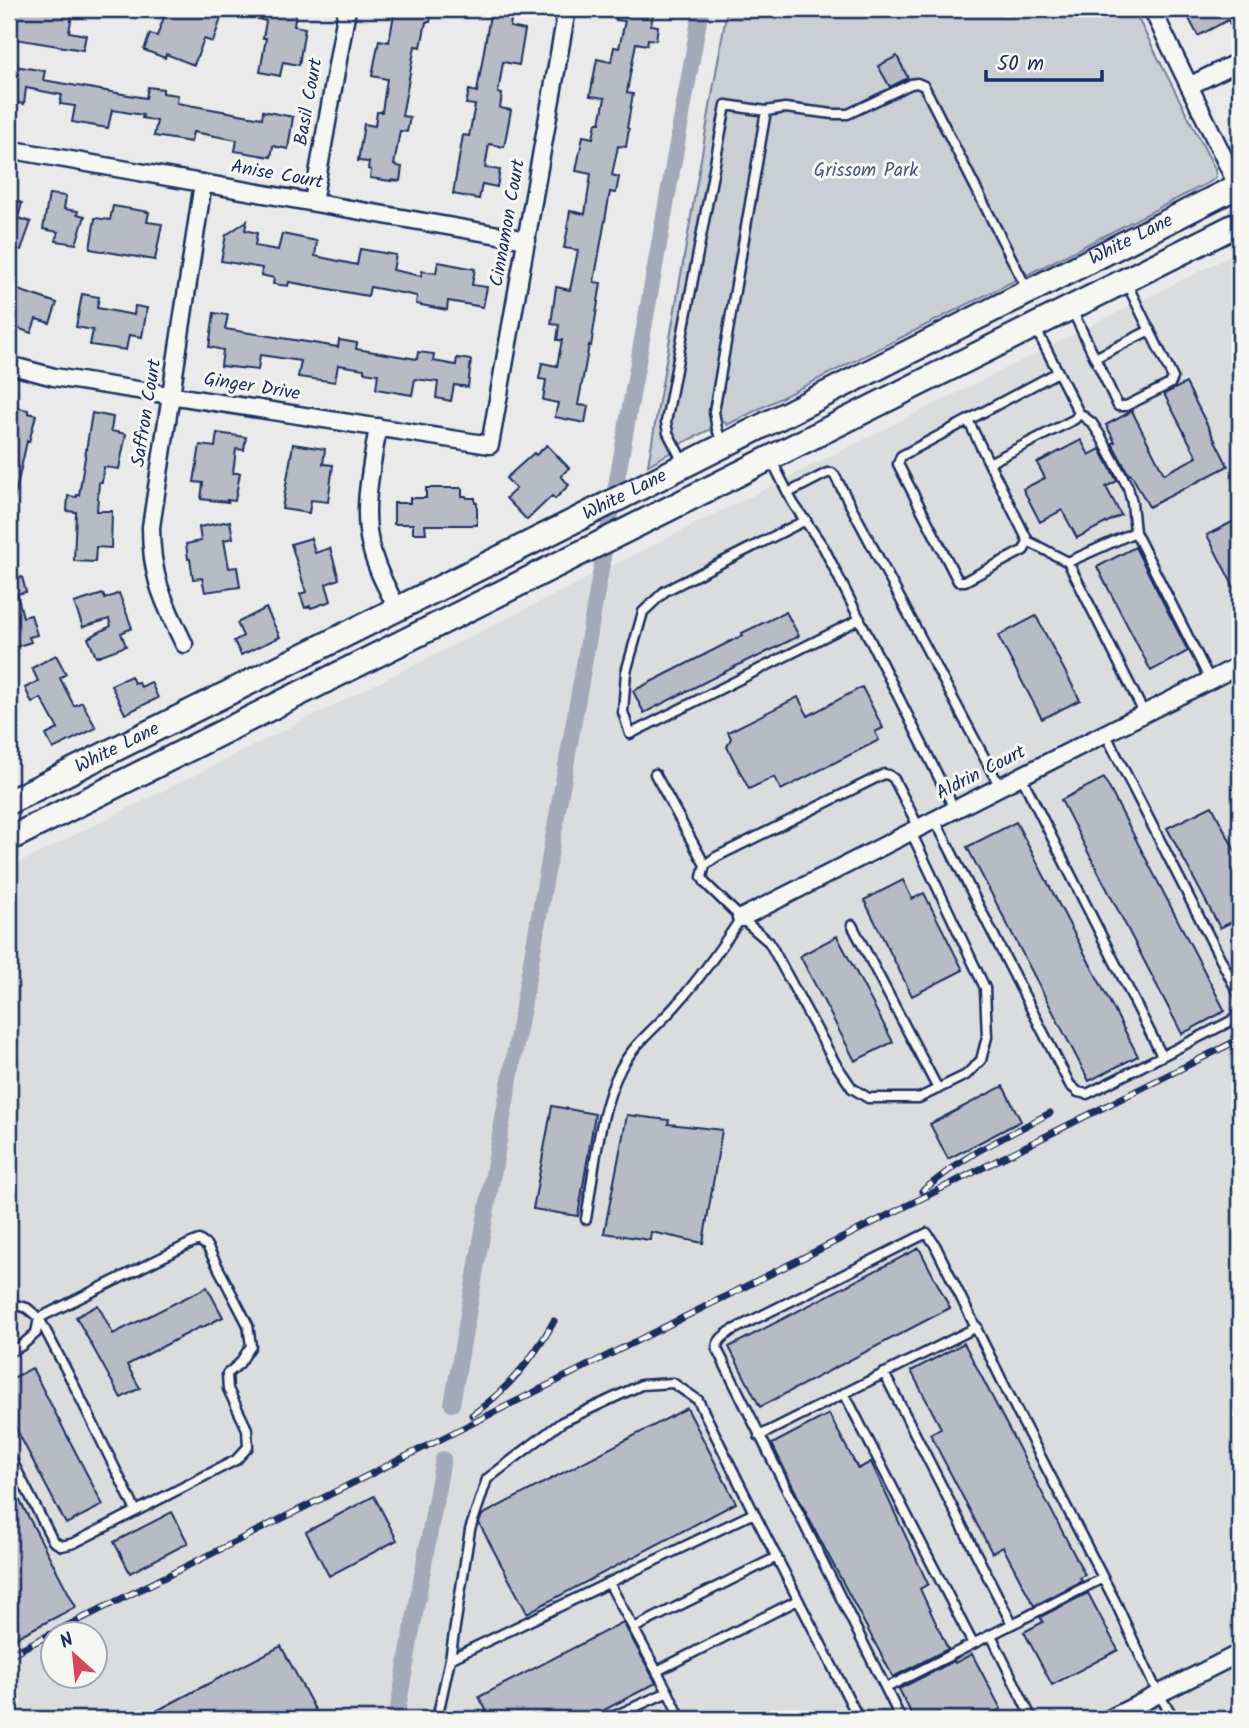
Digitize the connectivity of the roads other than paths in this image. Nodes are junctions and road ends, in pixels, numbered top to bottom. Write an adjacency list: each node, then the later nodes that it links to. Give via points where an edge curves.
1 (347, 9): 10 (street, Basil Court)
2 (567, 9): 12 (street, Cinnamon Court)
3 (1152, 9): 5 (street)
4 (1240, 61): 5 (street)
5 (1189, 86): 9 (street)
6 (766, 111): 14 (lane, via 785,108 848,114 911,84 925,86); 28 (lane, via 714,412); 31 (lane, via 726,106 666,422)
7 (19, 151): 8 (street, Anise Court)
8 (203, 183): 10 (street, Anise Court); 22 (street, Saffron Court)
9 (1239, 187): 14 (main road, White Lane)
10 (313, 202): 12 (street, Anise Court)
11 (1240, 223): 13 (main road, White Lane)
12 (527, 240): 27 (street, Cinnamon Court)
13 (1125, 281): 15 (main road, White Lane); 17 (lane)
14 (1028, 292): 18 (main road, White Lane)
15 (1071, 308): 16 (main road, White Lane); 19 (lane)
16 (1034, 326): 21 (lane); 26 (main road, White Lane)
17 (1150, 330): 19 (lane); 19 (lane, via 1173,378 1170,384 1118,406)
18 (946, 333): 26 (main road, via 839,406); 28 (main road, White Lane)
19 (1095, 358)
20 (9, 365): 22 (street, Ginger Drive, via 54,377)
21 (1058, 372): 23 (lane); 24 (lane)
22 (170, 395): 25 (street, Ginger Drive); 40 (street, Saffron Court, via 151,551 162,598)
23 (1079, 413): 30 (lane); 35 (lane, via 1100,435 1128,487)
24 (968, 420): 30 (lane); 36 (lane, via 901,456 898,464 958,581 1024,550)
25 (378, 428): 27 (street, Ginger Drive); 38 (street, via 367,525 378,569)
26 (830, 428): 29 (main road, White Lane)
27 (490, 445)
28 (723, 446): 31 (main road, White Lane); 33 (main road, via 716,467)
29 (771, 458): 32 (lane); 33 (main road, White Lane)
30 (989, 463): 36 (lane)
31 (684, 465): 38 (main road, White Lane)
32 (788, 493): 34 (lane); 48 (lane, via 827,473 835,476)
33 (670, 509): 43 (main road, White Lane)
34 (806, 520): 39 (lane); 39 (lane, via 665,591 643,612 626,672 623,712 630,734)
35 (1135, 532): 37 (lane); 42 (lane)
36 (1028, 541): 37 (lane)
37 (1068, 562): 44 (lane)
38 (397, 608): 43 (main road, via 388,632); 49 (main road, White Lane)
39 (860, 619): 50 (lane)
40 (184, 644)
41 (1240, 665): 42 (street, Aldrin Court)
42 (1210, 680): 44 (street, Aldrin Court)
43 (289, 699): 53 (main road, White Lane)
44 (1144, 713): 45 (street, Aldrin Court)
45 (1105, 733): 47 (street, Aldrin Court); 57 (lane)
46 (655, 774): 54 (lane)
47 (1021, 776): 48 (street, Aldrin Court); 59 (lane)
48 (1000, 787): 50 (street, Aldrin Court)
49 (9, 802)
50 (955, 810): 51 (street, Aldrin Court)
51 (935, 820): 52 (street, Aldrin Court); 59 (lane, via 1070,1085 1087,1094)
52 (915, 830): 54 (lane, via 894,779 884,774); 55 (street, Aldrin Court); 60 (lane, via 985,988 987,1037 981,1060 966,1075)
53 (9, 839)
54 (705, 865): 55 (lane, via 702,877 706,884)
55 (741, 918): 60 (lane, via 769,942 852,1088 868,1098 919,1098); 61 (lane, via 716,957 635,1045 620,1070 604,1116)
56 (852, 925): 60 (lane)
57 (1240, 996)
58 (1240, 1012): 59 (lane)
59 (1162, 1056)
60 (938, 1089)
61 (586, 1219)
62 (9, 1303): 63 (lane, via 27,1308)
63 (38, 1318): 65 (lane, via 36,1333); 70 (lane); 70 (lane, via 199,1240 207,1246 248,1325 251,1346 227,1374 228,1390 247,1429 248,1447 236,1460)
64 (976, 1327): 66 (lane); 68 (lane, via 930,1236 924,1234 721,1339 718,1354); 73 (lane)
65 (9, 1352)
66 (884, 1373): 67 (lane); 76 (lane)
67 (844, 1393): 68 (lane); 79 (lane)
68 (759, 1436): 83 (lane)
69 (9, 1455): 70 (lane, via 53,1541 62,1546)
70 (136, 1511)
71 (754, 1513): 72 (lane); 74 (lane); 80 (lane, via 698,1400 673,1383 641,1385 587,1409 562,1422 487,1479 470,1530)
72 (777, 1557): 75 (lane); 77 (lane)
73 (1103, 1578): 76 (lane); 85 (lane)
74 (609, 1583): 77 (lane); 80 (lane)
75 (798, 1600): 82 (lane); 89 (lane)
76 (1012, 1624): 78 (lane)
77 (634, 1628): 82 (lane)
78 (991, 1635): 79 (lane); 91 (lane)
79 (973, 1644): 83 (lane)
80 (450, 1659): 86 (lane)
81 (1238, 1660): 85 (street)
82 (657, 1671): 84 (lane)
83 (886, 1688): 90 (lane)
84 (668, 1692): 87 (lane); 88 (lane)
85 (1158, 1695): 92 (street); 93 (lane)
86 (437, 1719)
87 (608, 1719)
88 (681, 1719)
89 (859, 1719)
90 (901, 1719)
91 (1032, 1719)
92 (1109, 1719)
93 (1175, 1719)

